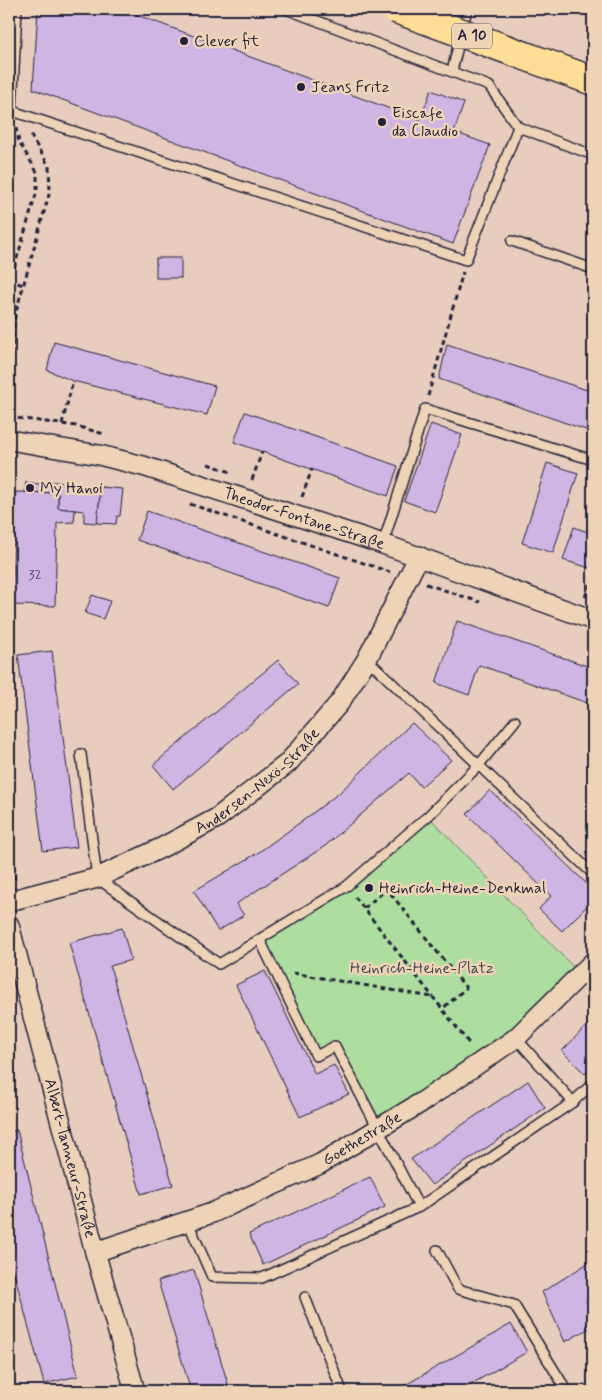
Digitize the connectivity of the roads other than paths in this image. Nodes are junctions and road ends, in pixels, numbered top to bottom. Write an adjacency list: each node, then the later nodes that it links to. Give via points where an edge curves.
1 (18, 9): 7 (lane)
2 (286, 9): 5 (lane)
3 (396, 9): 6 (highway, A 10, bridge)
4 (467, 9): 5 (lane)
5 (452, 71): 8 (lane, via 489,86)
6 (593, 81)
7 (10, 110): 8 (lane, via 466,260)
8 (518, 127): 9 (lane)
9 (593, 155)
10 (512, 241): 11 (lane)
11 (593, 269)
12 (9, 440): 14 (street, Theodor-Fontane-Straße, via 143,466)
13 (593, 460): 14 (lane, via 424,409)
14 (383, 544): 15 (street, Theodor-Fontane-Straße)
15 (419, 556): 16 (street, Theodor-Fontane-Straße); 17 (street, Andersen-Nexö-Straße)
16 (593, 620)
17 (367, 659): 20 (lane); 22 (street, Andersen-Nexö-Straße, via 340,702 288,763 217,818)
18 (515, 722): 20 (lane)
19 (81, 754): 22 (lane)
20 (478, 766): 21 (lane); 25 (lane, via 428,816 347,886)
21 (593, 874)
22 (97, 878): 23 (street, Andersen-Nexö-Straße); 25 (lane, via 219,964)
23 (14, 899)
24 (9, 925): 34 (street, Albert-Tanneur-Straße)
25 (260, 940): 30 (lane, via 316,1056 335,1046)
26 (593, 962): 27 (street, Goethestraße)
27 (516, 1038): 29 (lane); 30 (street, Goethestraße)
28 (593, 1083): 29 (lane)
29 (573, 1102): 31 (lane)
30 (378, 1129): 31 (lane); 32 (street, Goethestraße, via 320,1164)
31 (419, 1208): 32 (lane, via 262,1278 212,1277)
32 (188, 1222): 34 (street, Goethestraße)
33 (437, 1250): 38 (lane, via 458,1289 514,1305)
34 (95, 1252): 36 (street, Albert-Tanneur-Straße)
35 (305, 1297): 37 (lane)
36 (135, 1391)
37 (342, 1391)
38 (567, 1391)

